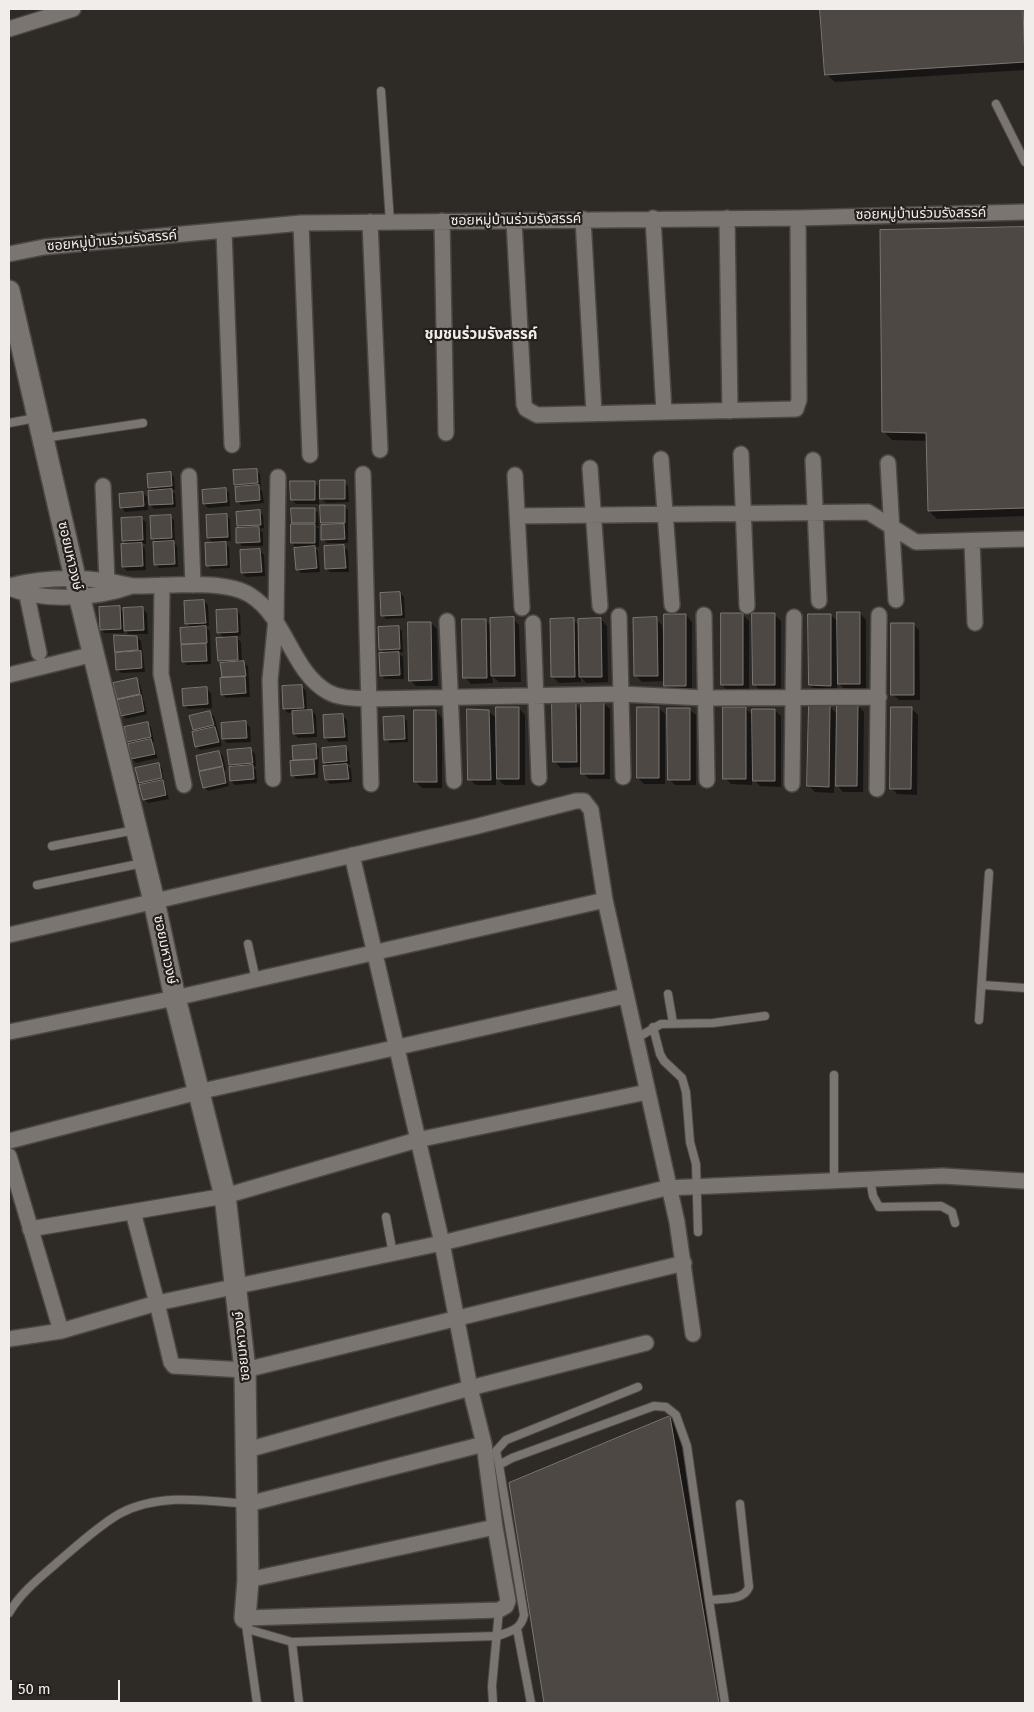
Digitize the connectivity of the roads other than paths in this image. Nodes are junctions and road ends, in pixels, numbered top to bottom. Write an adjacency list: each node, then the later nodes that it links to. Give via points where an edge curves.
1 (73, 9): 2 (street)
2 (9, 28)
3 (381, 90): 14 (lane)
4 (996, 104): 5 (lane)
5 (1025, 162)
6 (1025, 212): 9 (street, ซอยหมู่บ้านร่วมรังสรรค์)
7 (653, 218): 8 (street, ซอยหมู่บ้านร่วมรังสรรค์); 10 (street, ซอยหมู่บ้านร่วมรังสรรค์); 20 (street)
8 (727, 218): 9 (street, ซอยหมู่บ้านร่วมรังสรรค์); 19 (street)
9 (798, 218): 19 (street, via 798,406 791,411)
10 (583, 219): 12 (street, ซอยหมู่บ้านร่วมรังสรรค์); 21 (street)
11 (442, 221): 12 (street, ซอยหมู่บ้านร่วมรังสรรค์); 14 (street, ซอยหมู่บ้านร่วมรังสรรค์); 25 (street)
12 (514, 221): 21 (street, via 526,410 537,415)
13 (370, 222): 14 (street, ซอยหมู่บ้านร่วมรังสรรค์); 15 (street, ซอยหมู่บ้านร่วมรังสรรค์); 27 (street)
14 (390, 222)
15 (301, 223): 16 (street, ซอยหมู่บ้านร่วมรังสรรค์); 29 (street)
16 (224, 231): 17 (street, ซอยหมู่บ้านร่วมรังสรรค์, via 44,247); 26 (street)
17 (9, 254)
18 (9, 291): 24 (street, ซอยมหาวงษ์)
19 (730, 411): 20 (street)
20 (664, 412): 21 (street)
21 (594, 413)
22 (9, 423): 24 (lane)
23 (143, 423): 24 (lane)
24 (40, 428): 53 (street, ซอยมหาวงษ์)
25 (446, 433)
26 (232, 445)
27 (380, 450)
28 (741, 454): 41 (street)
29 (310, 455)
30 (661, 459): 40 (street)
31 (813, 460): 39 (street)
32 (888, 463): 44 (street)
33 (590, 468): 42 (street)
34 (363, 474): 77 (street)
35 (515, 475): 43 (street)
36 (189, 476): 49 (street)
37 (278, 477): 64 (street)
38 (103, 486): 47 (street)
39 (816, 513): 41 (street); 44 (street, via 868,512); 55 (street)
40 (665, 514): 41 (street); 42 (street); 56 (street)
41 (743, 514): 58 (street)
42 (594, 515): 43 (street); 57 (street)
43 (517, 516): 59 (street)
44 (892, 527): 46 (street, via 916,542); 54 (street)
45 (1025, 540): 46 (street)
46 (972, 541): 67 (street)
47 (106, 581): 50 (street); 53 (street)
48 (162, 585): 49 (street); 50 (street); 85 (street, via 161,674)
49 (193, 585): 64 (street, via 234,589 249,594)
50 (133, 586): 53 (street, via 102,595)
51 (9, 587): 52 (street)
52 (25, 588): 53 (street); 68 (street)
53 (78, 588): 69 (street, ซอยมหาวงษ์)
54 (896, 600)
55 (819, 601)
56 (672, 605)
57 (600, 606)
58 (747, 606)
59 (522, 608)
60 (704, 615): 76 (street)
61 (879, 615): 75 (street)
62 (619, 616): 71 (street)
63 (794, 617): 74 (street)
64 (276, 619): 77 (street, via 316,682 328,692 344,698); 80 (street, via 270,680)
65 (447, 621): 73 (street)
66 (533, 623): 72 (street)
67 (975, 623)
68 (39, 653)
69 (94, 654): 70 (street); 87 (street, ซอยมหาวงษ์)
70 (9, 675)
71 (620, 694): 72 (street); 76 (street); 78 (street)
72 (536, 695): 73 (street); 79 (street)
73 (449, 696): 77 (street); 82 (street)
74 (794, 697): 75 (street); 76 (street); 84 (street)
75 (879, 697): 86 (street)
76 (706, 698): 81 (street)
77 (369, 699): 83 (street)
78 (623, 777)
79 (539, 778)
80 (273, 779)
81 (707, 780)
82 (454, 781)
83 (371, 784)
84 (792, 784)
85 (184, 785)
86 (877, 789)
87 (137, 829): 88 (lane); 90 (street, ซอยมหาวงษ์)
88 (52, 846)
89 (352, 855): 93 (street, via 584,801 590,810); 94 (street); 97 (street)
90 (145, 863): 92 (lane); 94 (street, ซอยมหาวงษ์)
91 (989, 873): 99 (lane)
92 (37, 885)
93 (605, 900): 97 (street); 102 (street)
94 (154, 901): 95 (street); 103 (street, ซอยมหาวงษ์)
95 (9, 934)
96 (248, 944): 98 (lane)
97 (374, 952): 98 (street); 110 (street)
98 (256, 980): 103 (street)
99 (982, 985): 100 (lane); 105 (lane)
100 (1025, 988)
101 (668, 994): 106 (lane)
102 (625, 996): 109 (street); 110 (street)
103 (175, 998): 108 (street); 112 (street, ซอยมหาวงษ์)
104 (765, 1016): 106 (lane, via 713,1023)
105 (979, 1020)
106 (673, 1023): 107 (lane)
107 (653, 1027): 109 (lane); 120 (lane, via 664,1061 682,1078)
108 (9, 1032)
109 (635, 1039): 113 (street)
110 (396, 1046): 112 (street); 114 (street)
111 (834, 1075): 118 (lane)
112 (198, 1092): 115 (street); 122 (street, ซอยมหาวงษ์)
113 (647, 1092): 114 (street); 121 (street)
114 (417, 1140): 122 (street); 128 (street)
115 (9, 1141)
116 (9, 1156): 126 (street)
117 (870, 1178): 118 (street); 119 (street, via 943,1176); 125 (lane, via 879,1207 941,1206 952,1212)
118 (834, 1180): 120 (street)
119 (1025, 1181)
120 (697, 1185): 121 (street); 127 (lane)
121 (668, 1187): 128 (street); 130 (street)
122 (224, 1196): 123 (street); 131 (street, ซอยมหาวงษ์)
123 (133, 1212): 126 (street); 132 (street)
124 (386, 1217): 129 (lane)
125 (955, 1223)
126 (30, 1229): 134 (street)
127 (698, 1232)
128 (442, 1243): 129 (street); 133 (street)
129 (393, 1254): 131 (street)
130 (681, 1264): 133 (street); 135 (street)
131 (235, 1288): 132 (street); 138 (street, ซอยมหาวงษ์)
132 (158, 1303): 134 (street); 138 (street, via 170,1362 174,1366)
133 (456, 1320): 138 (street); 140 (street)
134 (60, 1330): 136 (street)
135 (693, 1334)
136 (9, 1339)
137 (646, 1343): 140 (street)
138 (246, 1370): 142 (street, ซอยมหาวงษ์)
139 (638, 1387): 143 (lane, via 506,1440 496,1451)
140 (470, 1388): 141 (street); 142 (street)
141 (484, 1444): 144 (street); 146 (street)
142 (247, 1450): 144 (street, ซอยมหาวงษ์)
143 (499, 1466): 148 (lane, via 512,1458 654,1406 666,1407 676,1415 688,1446); 152 (lane, via 524,1615)
144 (248, 1504): 147 (street, ซอยมหาวงษ์); 150 (lane, via 172,1500 145,1504 119,1514 91,1533 25,1591)
145 (740, 1504): 148 (lane, via 749,1586 743,1596)
146 (495, 1527): 147 (street); 149 (street, via 508,1602)
147 (248, 1580): 151 (street, ซอยมหาวงษ์)
148 (713, 1600): 159 (lane)
149 (499, 1610): 151 (street); 153 (lane)
150 (9, 1613)
151 (246, 1623): 154 (lane); 155 (lane)
152 (517, 1629): 153 (lane); 158 (lane)
153 (498, 1636): 154 (lane); 157 (lane)
154 (292, 1642): 156 (lane)
155 (257, 1703)
156 (299, 1703)
157 (493, 1703)
158 (531, 1703)
159 (725, 1703)

